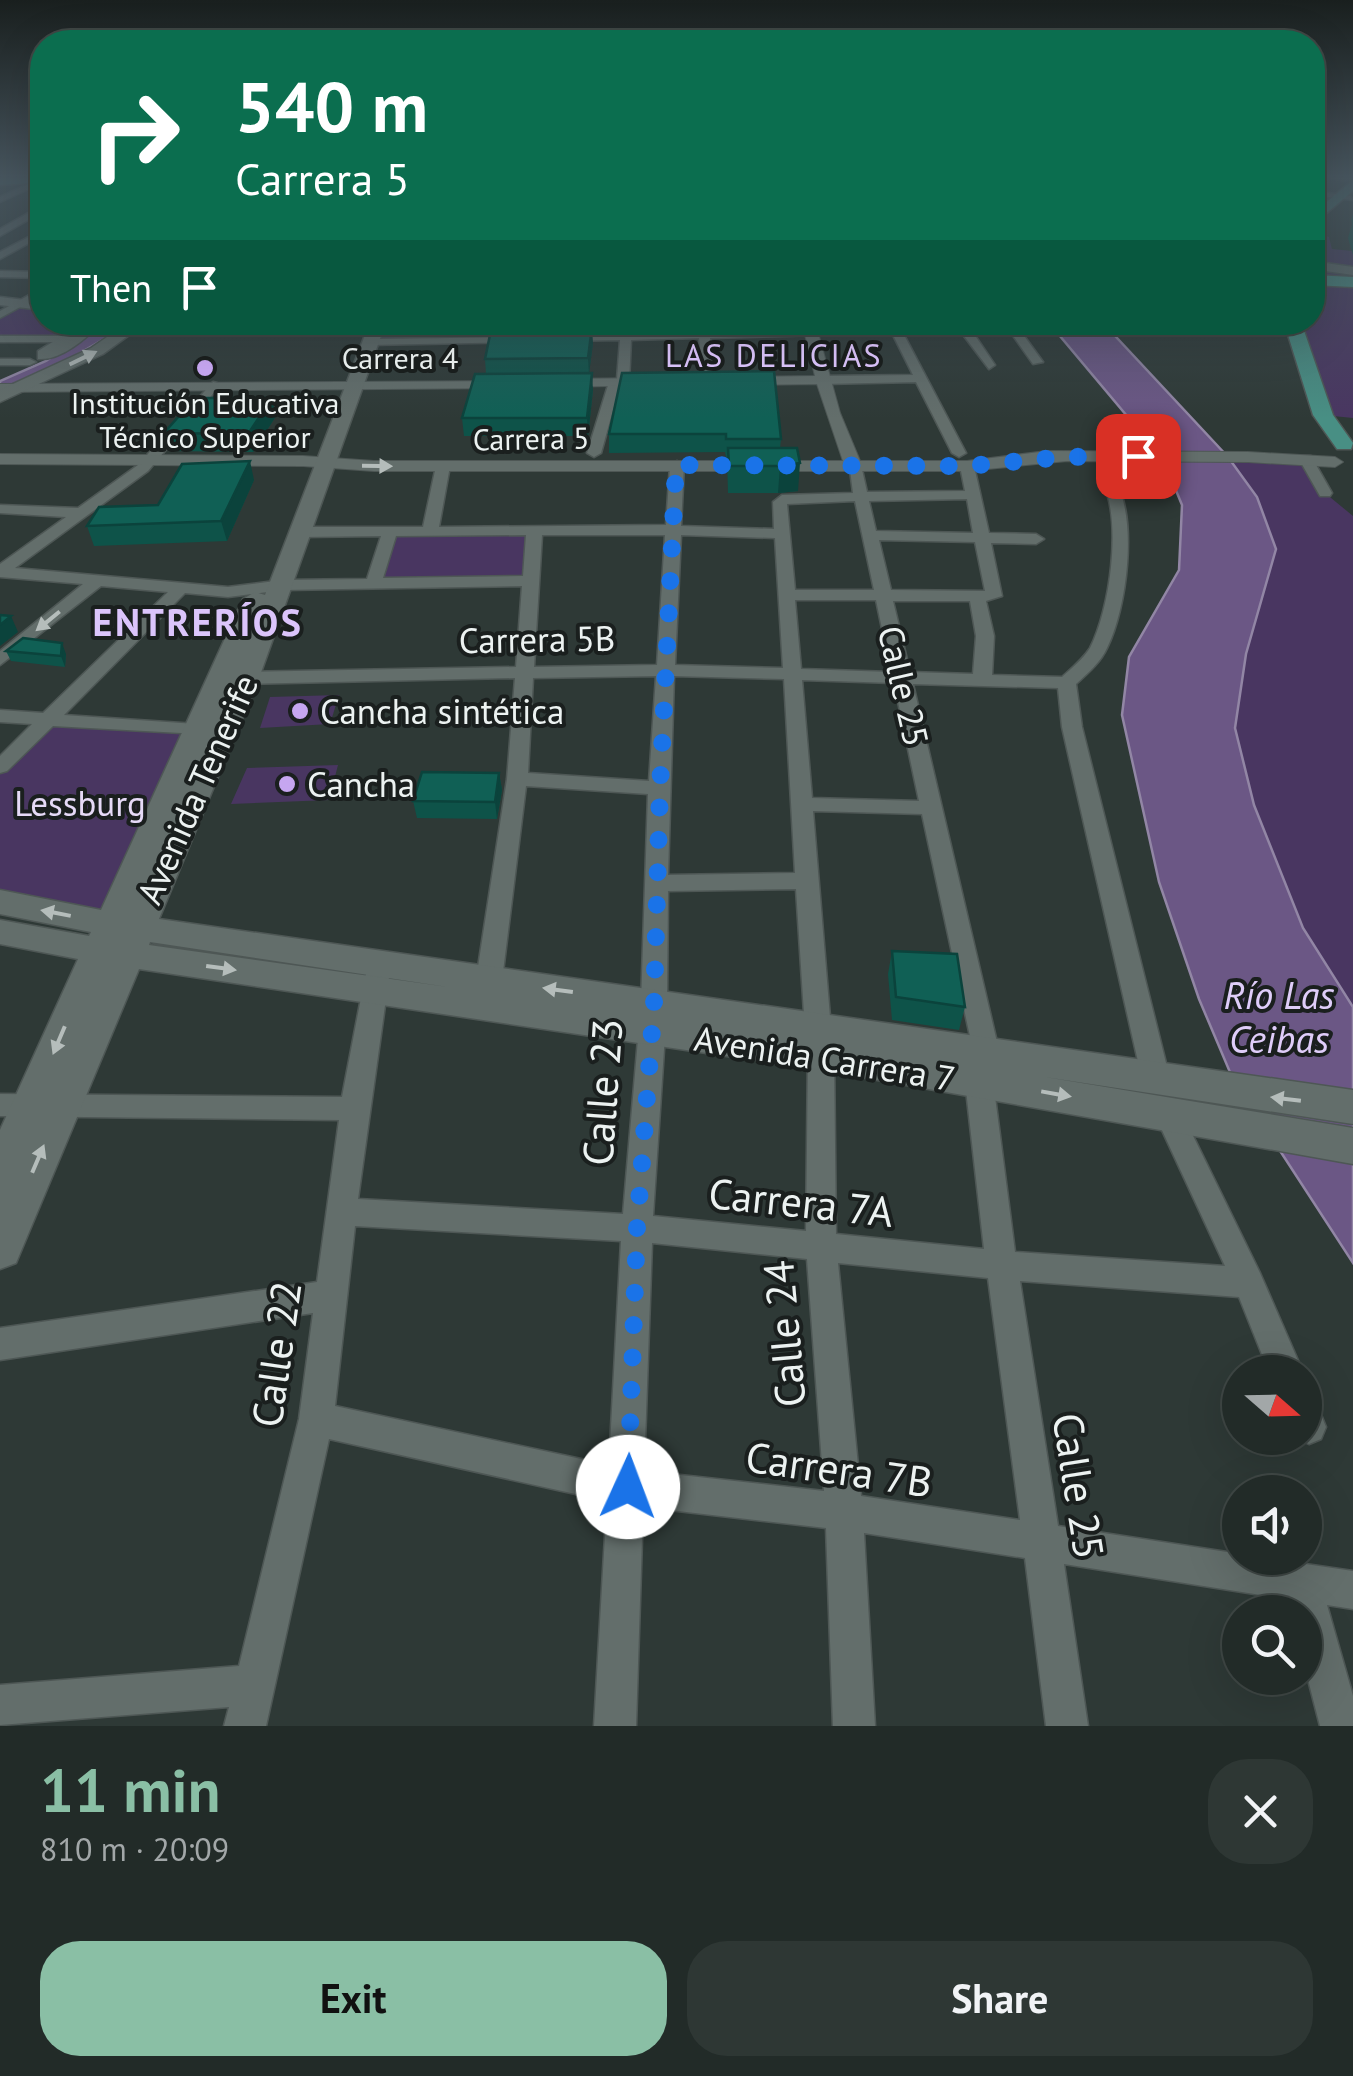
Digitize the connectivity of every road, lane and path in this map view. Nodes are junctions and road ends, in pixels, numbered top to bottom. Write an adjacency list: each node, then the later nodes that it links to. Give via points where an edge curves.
1 (1325, 268): 4 (main road)
2 (30, 270): 3 (street)
3 (0, 274)
4 (1349, 276)
5 (30, 297): 6 (street)
6 (6, 307)
7 (79, 335): 22 (main road)
8 (121, 335): 36 (main road, one-way to 8, via 97,352)
9 (371, 335): 34 (main road, Avenida Tenerife)
10 (478, 335): 23 (street)
11 (717, 335): 18 (street)
12 (812, 335): 29 (street, Calle 25)
13 (899, 335): 28 (street)
14 (968, 335): 27 (street)
15 (1017, 335): 26 (street)
16 (1284, 335): 39 (main road, via 1310,420)
17 (1286, 335): 39 (main road)
18 (704, 336): 19 (street); 32 (street)
19 (626, 337): 20 (street); 33 (street)
20 (556, 338)
21 (0, 339): 22 (street)
22 (74, 339): 25 (main road)
23 (538, 339)
24 (0, 362): 25 (street)
25 (30, 362): 36 (main road)
26 (1037, 362)
27 (989, 365)
28 (921, 378): 29 (street); 42 (street)
29 (822, 380): 32 (street); 40 (street, Calle 25)
30 (675, 381): 33 (street, Carrera 4)
31 (693, 381): 32 (street)
32 (710, 381)
33 (619, 382): 34 (street, Carrera 4); 38 (street)
34 (348, 385): 35 (street, Carrera 4); 37 (main road, Avenida Tenerife); 37 (main road, Avenida Tenerife)
35 (213, 386): 36 (street, Carrera 4); 43 (street)
36 (6, 387)
37 (314, 448): 43 (street, Carrera 5); 45 (street, Carrera 5, one-way to 45); 53 (main road, Avenida Tenerife); 65 (main road, Avenida Tenerife)
38 (594, 453)
39 (1334, 453): 42 (street, Carrera 5); 47 (street)
40 (850, 458): 42 (street, Carrera 5); 44 (street, Carrera 5); 49 (street, Calle 25)
41 (0, 459): 43 (street, Carrera 5)
42 (963, 459): 48 (street)
43 (150, 460): 51 (street)
44 (676, 465): 45 (street, Carrera 5); 52 (street, Calle 23)
45 (443, 466): 55 (street)
46 (1110, 483): 77 (street, via 1118,496 1119,568 1099,649)
47 (1325, 493)
48 (973, 496): 49 (street); 59 (street)
49 (862, 498): 57 (street, Calle 24, via 787,498 780,502); 58 (street, Calle 25)
50 (0, 509): 51 (street)
51 (83, 513): 61 (street)
52 (676, 530): 56 (street); 57 (street); 71 (street, Calle 23)
53 (300, 532): 54 (street); 65 (main road, Avenida Tenerife)
54 (390, 532): 55 (street); 64 (street)
55 (430, 532): 56 (street)
56 (534, 533): 63 (street)
57 (782, 534): 67 (street, Calle 24)
58 (870, 534): 59 (street); 68 (street, Calle 25)
59 (982, 536): 60 (street); 69 (street)
60 (1036, 539)
61 (0, 572): 62 (street)
62 (97, 581): 66 (street); 70 (street, one-way to 70)
63 (530, 581): 64 (street); 72 (street)
64 (374, 585): 65 (street)
65 (271, 588): 66 (street); 75 (main road, Avenida Tenerife); 80 (main road, Avenida Tenerife)
66 (180, 589): 79 (street)
67 (786, 595): 68 (street); 73 (street, Calle 24)
68 (884, 596): 69 (street); 74 (street, Calle 25)
69 (985, 596): 76 (street)
70 (0, 660)
71 (668, 670): 72 (street, Carrera 5B); 73 (street, Carrera 5B); 83 (street, Calle 23)
72 (522, 671): 75 (street, Carrera 5B); 82 (street)
73 (793, 674): 74 (street, Carrera 5B); 84 (street, Calle 24)
74 (902, 677): 76 (street, Carrera 5B); 85 (street, Calle 25)
75 (246, 678): 80 (main road, Avenida Tenerife)
76 (982, 680): 77 (street, Carrera 5B)
77 (1067, 683): 96 (street)
78 (0, 716): 79 (street)
79 (49, 721): 80 (street); 81 (street)
80 (209, 731): 90 (main road, Avenida Tenerife)
81 (0, 767)
82 (517, 780): 83 (street); 92 (street)
83 (660, 788): 87 (street, Calle 23)
84 (804, 804): 85 (street); 86 (street, Calle 24)
85 (931, 808): 95 (street, Calle 25)
86 (808, 882): 87 (street); 94 (street, Calle 24)
87 (659, 883): 93 (street, Calle 23)
88 (0, 902): 90 (main road, Avenida Carrera 7, one-way to 88)
89 (0, 932): 90 (main road, Avenida Carrera 7)
90 (118, 939): 91 (main road, Avenida Carrera 7); 97 (main road, Avenida Tenerife)
91 (377, 977): 92 (main road, Avenida Carrera 7); 93 (main road, Avenida Carrera 7); 99 (street, Calle 22)
92 (489, 980): 93 (main road, Avenida Carrera 7, one-way to 92)
93 (653, 1018): 94 (main road, Avenida Carrera 7); 104 (street, Calle 23)
94 (820, 1042): 95 (main road, Avenida Carrera 7); 105 (street, Calle 24)
95 (982, 1068): 96 (main road, Avenida Carrera 7); 107 (street, Calle 25)
96 (1162, 1096): 100 (main road, Avenida Carrera 7); 108 (street)
97 (30, 1105): 99 (street); 102 (main road, Avenida Tenerife); 106 (main road, Avenida Tenerife, one-way to 97)
98 (1353, 1107): 100 (main road, Avenida Carrera 7, one-way to 100)
99 (354, 1108): 103 (street, Calle 22)
100 (1225, 1108): 101 (main road, Avenida Carrera 7)
101 (1353, 1146)
102 (0, 1176)
103 (344, 1212): 104 (street, Carrera 7A); 109 (street, Calle 22)
104 (637, 1228): 105 (street, Carrera 7A); 113 (street, Calle 23)
105 (822, 1245): 107 (street, Carrera 7A); 114 (street, Calle 24)
106 (0, 1249)
107 (998, 1265): 108 (street, Carrera 7A); 115 (street, Calle 25)
108 (1249, 1283): 111 (street)
109 (330, 1295): 110 (street); 112 (street, Calle 22)
110 (0, 1344)
111 (1279, 1355)
112 (316, 1420): 113 (street, Carrera 7B); 118 (street, Calle 22)
113 (628, 1487): 114 (street, Carrera 7B); 121 (street, Calle 23)
114 (844, 1512): 115 (street, Carrera 7B); 122 (street, Calle 24)
115 (1044, 1546): 116 (street, Carrera 7B); 123 (street, Calle 25)
116 (1301, 1581): 117 (street, Carrera 7B); 124 (street)
117 (1353, 1590)
118 (254, 1684): 119 (street); 120 (street, Calle 22)
119 (0, 1705)
120 (245, 1726)
121 (615, 1726)
122 (854, 1726)
123 (1067, 1726)
124 (1341, 1726)

